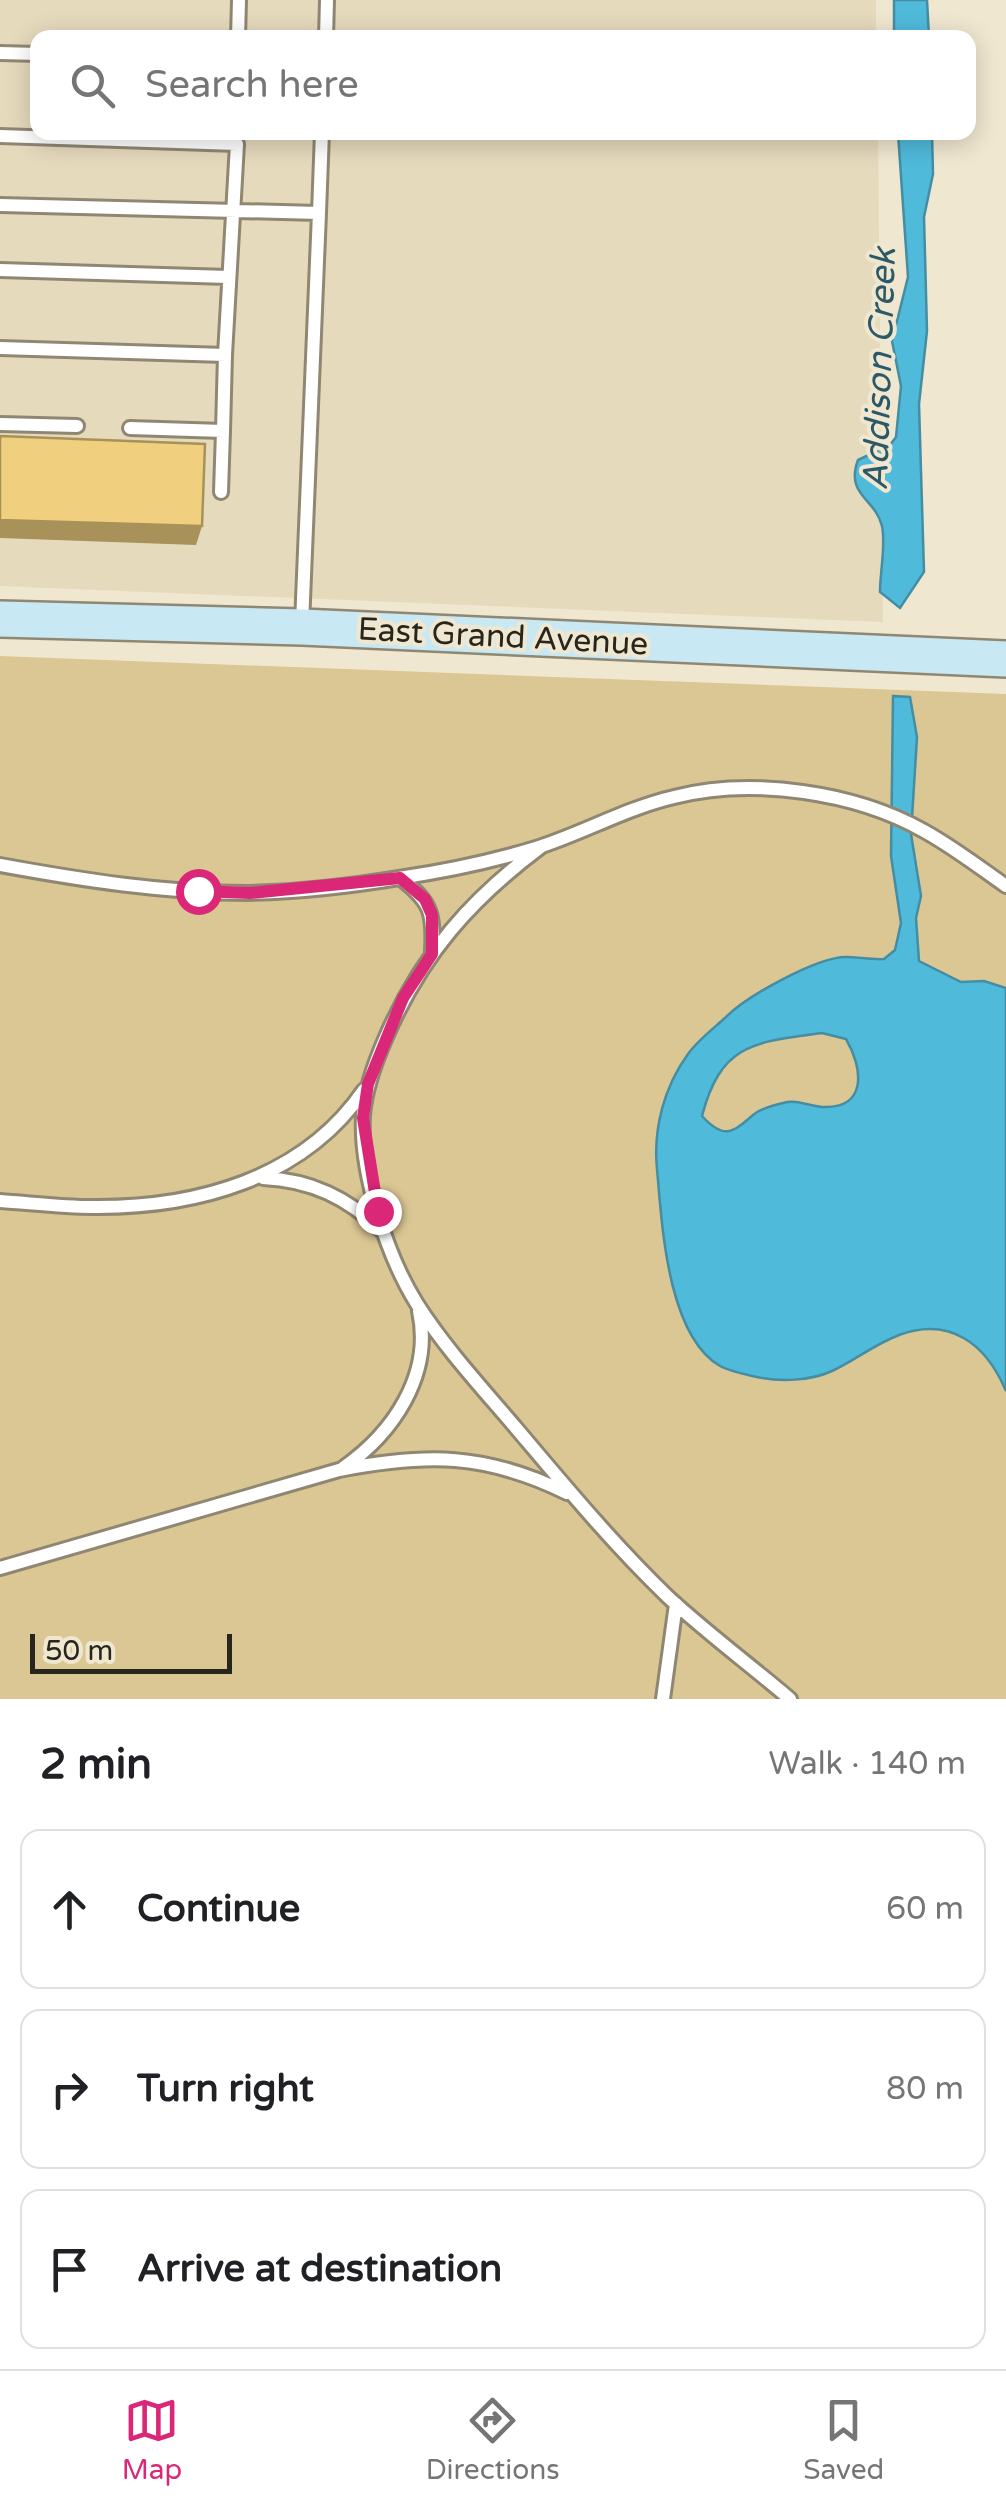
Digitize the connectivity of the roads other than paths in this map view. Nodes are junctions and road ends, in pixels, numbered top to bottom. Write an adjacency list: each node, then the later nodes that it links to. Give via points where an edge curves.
1 (239, 0): 3 (lane)
2 (328, 0): 4 (lane)
3 (238, 30)
4 (326, 30)
5 (0, 53): 6 (lane)
6 (30, 54)
7 (0, 136): 8 (lane)
8 (30, 137)
9 (118, 140): 12 (lane, via 237,144)
10 (322, 140): 13 (lane)
11 (0, 205): 12 (lane)
12 (234, 210): 13 (lane); 15 (lane)
13 (319, 214): 24 (lane)
14 (0, 270): 15 (lane)
15 (228, 276): 17 (lane)
16 (0, 348): 17 (lane)
17 (226, 355): 21 (lane)
18 (0, 424): 19 (lane)
19 (77, 426)
20 (130, 428): 21 (lane)
21 (223, 431): 22 (lane)
22 (221, 492)
23 (0, 619): 24 (main road, East Grand Avenue)
24 (302, 627): 25 (main road, East Grand Avenue)
25 (1006, 659)
26 (542, 846): 28 (lane); 29 (lane, via 643,806 710,790 784,791 869,808 922,830); 30 (lane, via 496,881)
27 (0, 865): 28 (lane, via 215,892)
28 (400, 878): 30 (lane, via 425,899 432,915)
29 (1006, 886)
30 (432, 954): 31 (lane, via 403,998)
31 (368, 1084): 32 (lane, via 307,1148); 34 (lane, via 363,1118)
32 (260, 1178): 33 (lane, via 132,1205); 34 (lane, via 343,1198)
33 (0, 1200)
34 (382, 1231): 35 (lane)
35 (417, 1304): 36 (lane, via 422,1344 410,1390 383,1435); 37 (lane)
36 (340, 1470): 37 (lane, via 405,1460 476,1461); 38 (lane)
37 (573, 1496): 39 (lane)
38 (0, 1568)
39 (676, 1604): 40 (lane); 41 (lane)
40 (663, 1699)
41 (790, 1699)

